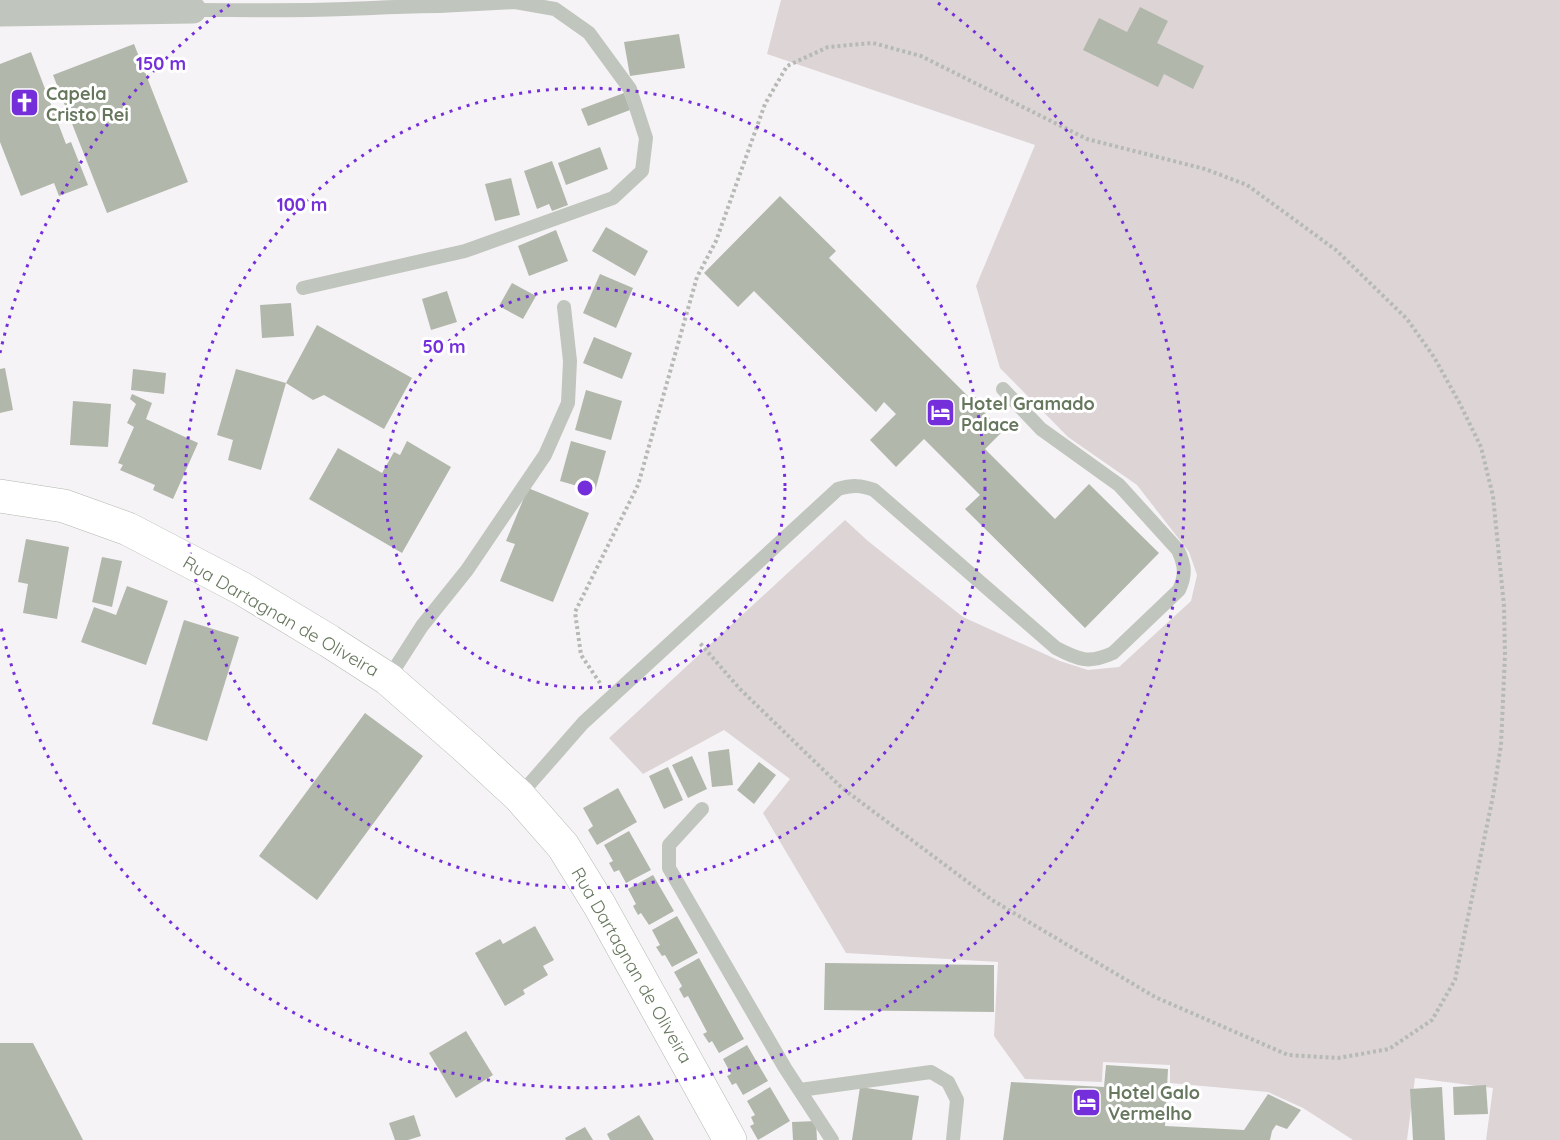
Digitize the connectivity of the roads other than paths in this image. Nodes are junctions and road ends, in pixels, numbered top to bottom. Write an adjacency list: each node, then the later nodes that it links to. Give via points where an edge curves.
1 (439, 3): 2 (lane); 5 (lane, via 515,2 555,9 589,33 630,89 646,138 642,171 614,198 465,251)
2 (347, 5): 3 (lane)
3 (193, 10): 4 (street)
4 (0, 13)
5 (303, 288)
6 (564, 307): 9 (lane, via 570,361 568,404 545,455)
7 (1003, 389): 10 (lane, via 1041,429 1119,485 1178,550 1184,562 1185,578 1179,590 1113,653 1087,660 1056,648 874,490 849,486 838,489 583,723)
8 (0, 496): 9 (street, Rua Dartagnan de Oliveira, via 64,506 128,529 241,588)
9 (388, 679): 10 (street, Rua Dartagnan de Oliveira)
10 (519, 796): 13 (street, Rua Dartagnan de Oliveira, via 563,846 594,896)
11 (702, 809): 12 (lane, via 669,845 669,868)
12 (800, 1090): 14 (lane); 15 (lane, via 931,1072 948,1082 957,1100)
13 (730, 1140)
14 (832, 1140)
15 (953, 1140)

